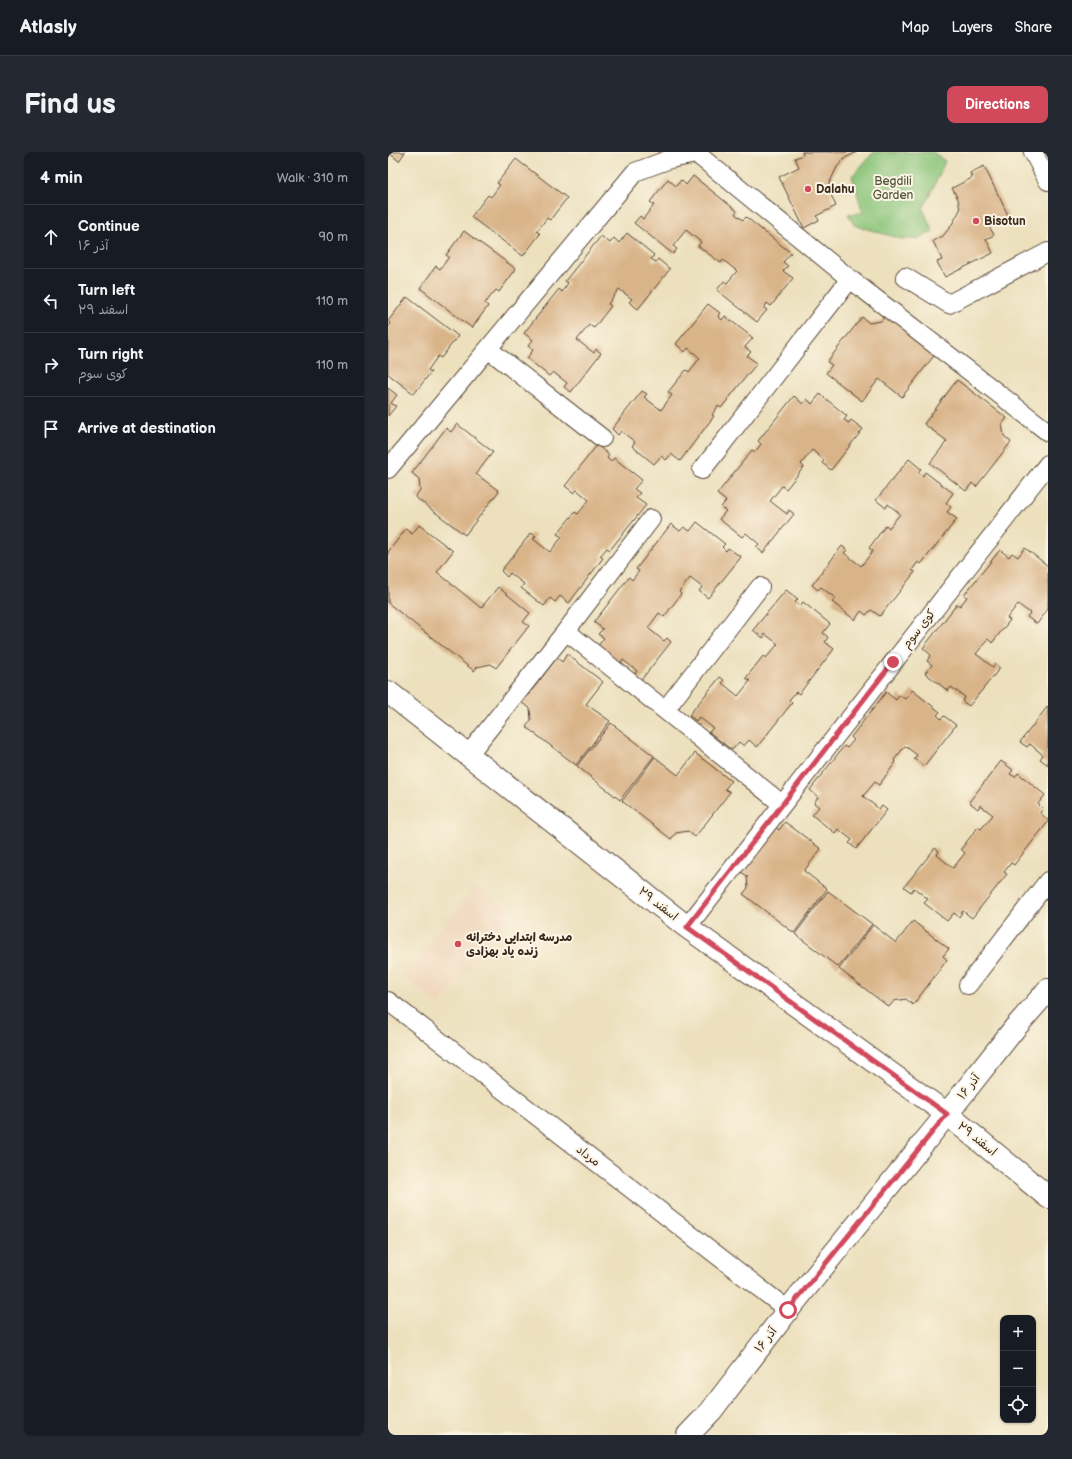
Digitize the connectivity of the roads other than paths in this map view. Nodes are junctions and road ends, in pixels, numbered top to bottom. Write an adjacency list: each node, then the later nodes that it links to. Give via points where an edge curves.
1 (1033, 152): 2 (street)
2 (1048, 181)
3 (1048, 252): 4 (street, via 948,304)
4 (906, 277)
5 (850, 279): 6 (street, via 697,154 670,159 635,172); 7 (street); 11 (street)
6 (488, 349): 8 (street); 10 (street)
7 (1048, 432)
8 (602, 438)
9 (1048, 464): 18 (street, کوی سوم)
10 (388, 469)
11 (702, 470)
12 (651, 520): 14 (street)
13 (760, 587): 16 (street)
14 (566, 631): 16 (street); 17 (street)
15 (388, 692): 17 (main road, ۲۹ اسفند)
16 (665, 710): 18 (street)
17 (468, 755): 20 (main road, ۲۹ اسفند)
18 (782, 804): 20 (street, کوی سوم)
19 (1048, 881): 21 (street)
20 (687, 927): 24 (main road, ۲۹ اسفند)
21 (968, 985)
22 (1048, 990): 24 (main road, ۱۶ آذر)
23 (388, 1001): 26 (street, مرداد)
24 (947, 1114): 25 (main road, ۲۹ اسفند); 26 (main road, ۱۶ آذر)
25 (1048, 1197)
26 (788, 1310): 27 (main road, ۱۶ آذر)
27 (712, 1411): 28 (main road, ۱۶ آذر); 29 (main road, ۱۶ آذر)
28 (688, 1435)
29 (704, 1435)

